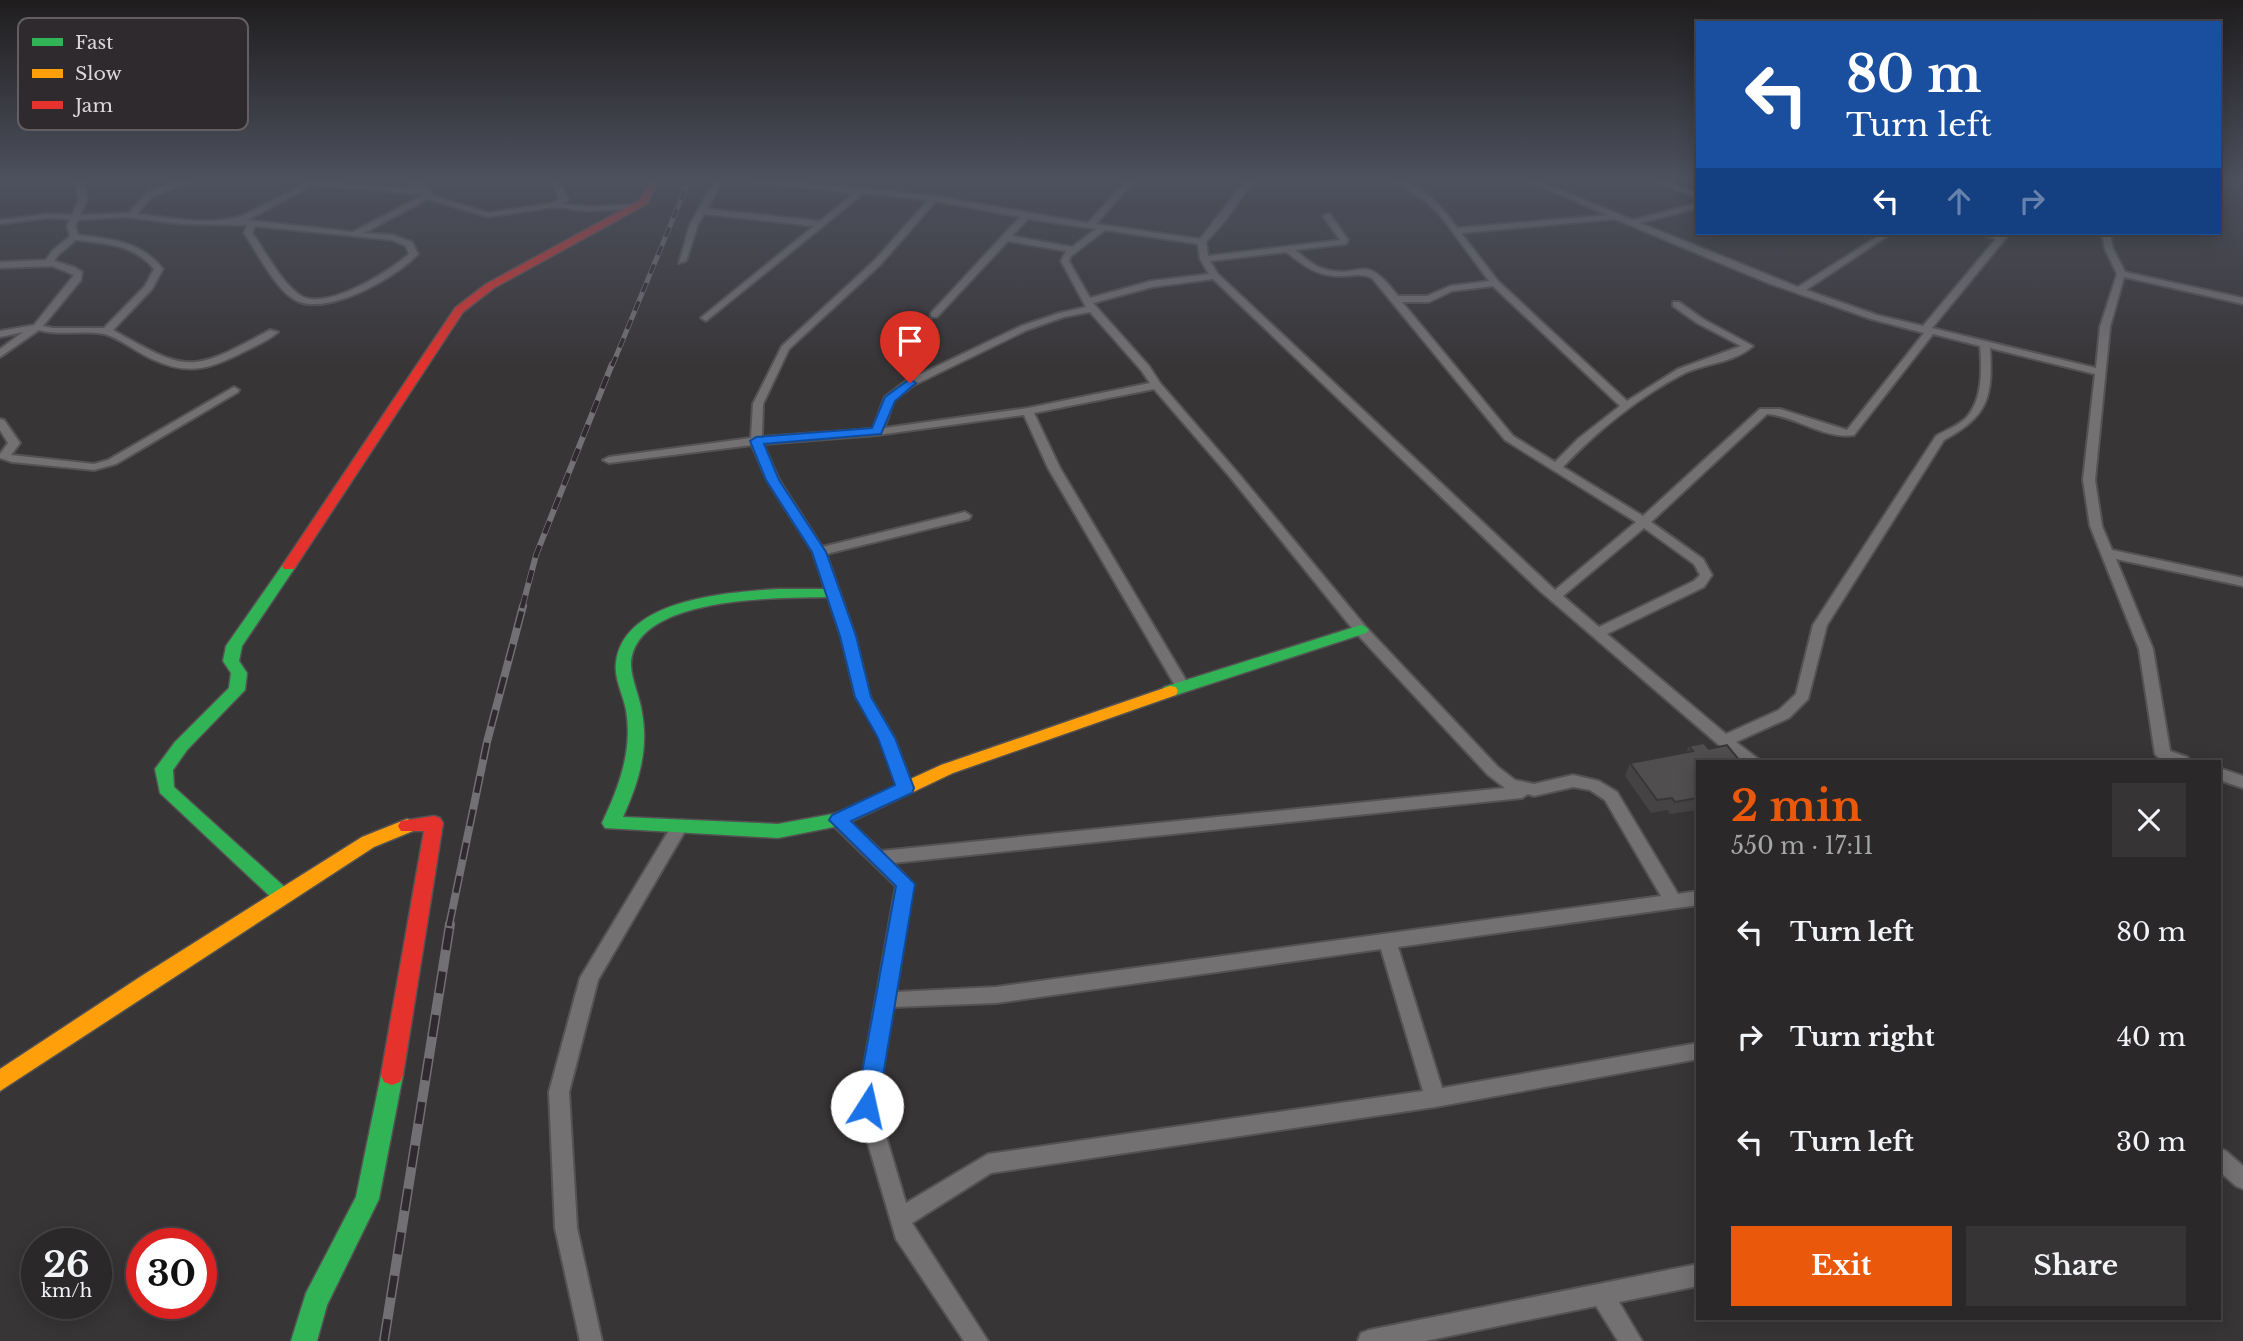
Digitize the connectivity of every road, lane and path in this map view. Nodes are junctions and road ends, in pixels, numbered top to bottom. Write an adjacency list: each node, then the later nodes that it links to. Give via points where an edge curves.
1 (1202, 242): 21 (street)
2 (68, 243): 23 (street)
3 (112, 243): 37 (street, via 148,254 159,269 149,287)
4 (255, 243): 5 (street, via 292,293 303,301 323,302 406,262 414,254)
5 (407, 243)
6 (570, 243): 72 (street, via 490,286 459,310 234,646 231,661 239,673 237,690 164,769 166,789)
7 (688, 243): 22 (street)
8 (799, 243): 34 (street)
9 (895, 243): 49 (street, via 785,348 758,404)
10 (1003, 243): 33 (street)
11 (1032, 243): 20 (street)
12 (1080, 243): 20 (street)
13 (1338, 243): 19 (street)
14 (1465, 243): 27 (street)
15 (1673, 243): 28 (street)
16 (1873, 243): 28 (street)
17 (1998, 243): 36 (street)
18 (2108, 243): 25 (street)
19 (1288, 249): 21 (street); 29 (street, via 1321,271 1375,273)
20 (1073, 250): 32 (street, via 1065,261)
21 (1205, 259): 26 (street)
22 (682, 261)
23 (49, 263): 24 (street); 35 (street, via 74,270 78,280)
24 (0, 265)
25 (2121, 274): 30 (street); 42 (street, via 2105,327)
26 (1216, 276): 32 (street, via 1151,284); 58 (street)
27 (1495, 282): 29 (street, via 1450,289 1429,299); 45 (street)
28 (1799, 291): 36 (street)
29 (1395, 299): 51 (street, via 1509,438)
30 (2243, 301)
31 (1676, 304): 45 (street, via 1748,345 1682,371)
32 (1091, 305): 43 (street); 48 (street, via 1024,328 910,383 889,399)
33 (934, 315)
34 (706, 318)
35 (37, 327): 37 (street); 39 (street); 41 (street)
36 (1928, 330): 40 (street); 53 (street, via 1850,433 1764,411)
37 (107, 331): 38 (street, via 162,362 186,369 215,364)
38 (273, 332)
39 (0, 334)
40 (1985, 343): 42 (street); 62 (street, via 1988,375 1973,416 1940,438 1821,625 1804,696 1784,714)
41 (0, 354)
42 (2099, 372): 55 (street, via 2089,480 2096,526)
43 (1156, 386): 46 (street); 59 (street)
44 (234, 390): 47 (street, via 112,462 94,467 4,456 14,443)
45 (1626, 406): 51 (street)
46 (1028, 411): 48 (street); 61 (street, via 1054,468)
47 (0, 422)
48 (877, 432): 49 (street)
49 (756, 441): 50 (street); 54 (street, via 773,480)
50 (609, 460)
51 (1557, 466): 53 (street)
52 (965, 516): 54 (street)
53 (1644, 522): 58 (street); 60 (street, via 1699,562 1706,575 1699,584)
54 (819, 552): 57 (street)
55 (2107, 553): 56 (street); 63 (street, via 2146,649)
56 (2243, 582)
57 (833, 593): 67 (street, via 863,697 887,738); 70 (street, via 719,599 659,616 627,645 624,661 639,751 611,823)
58 (1555, 596): 60 (street)
59 (1361, 630): 61 (street); 68 (street, via 1493,771 1510,784)
60 (1598, 634): 62 (street)
61 (1182, 687): 67 (street)
62 (1724, 741): 64 (street)
63 (2163, 758)
64 (1752, 760)
65 (2221, 775): 66 (street)
66 (2243, 782)
67 (905, 788): 69 (street)
68 (1534, 790): 71 (street); 74 (street, via 1573,781 1594,785 1611,796)
69 (838, 820): 70 (street, via 778,831); 71 (street)
70 (680, 826): 84 (street, via 589,978 559,1092 566,1228)
71 (879, 859): 76 (street, via 905,884)
72 (282, 896): 78 (street); 83 (street, via 368,842 397,829 434,823 367,1199 315,1302)
73 (1696, 898): 74 (street)
74 (1673, 901): 75 (street)
75 (1387, 942): 76 (street, via 996,995); 79 (street)
76 (885, 1000): 80 (street, via 867,1106)
77 (1696, 1051): 79 (street)
78 (0, 1081)
79 (1435, 1098): 80 (street, via 988,1164)
80 (900, 1218): 85 (street, via 904,1232)
81 (1696, 1275): 82 (street)
82 (1601, 1294): 86 (street); 87 (street)
83 (304, 1341)
84 (591, 1341)
85 (977, 1341)
86 (1369, 1341)
87 (1631, 1341)

